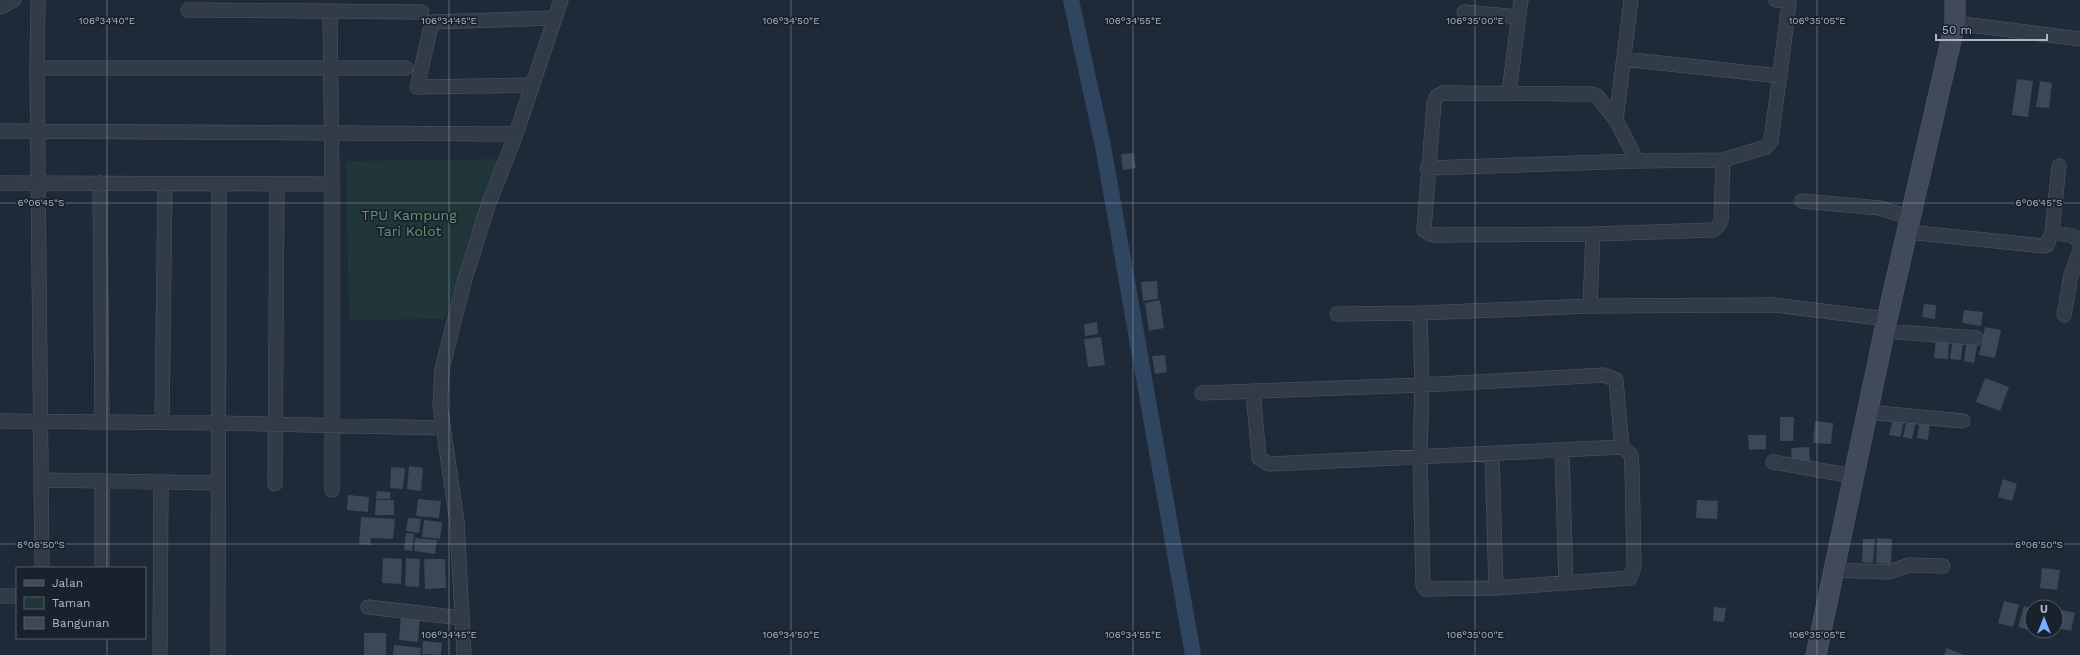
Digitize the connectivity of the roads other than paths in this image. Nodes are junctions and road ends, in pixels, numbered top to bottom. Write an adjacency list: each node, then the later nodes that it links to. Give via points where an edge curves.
1 (14, 0): 8 (street)
2 (38, 0): 18 (street)
3 (561, 0): 14 (street)
4 (1521, 0): 13 (street)
5 (1631, 0): 17 (street)
6 (1776, 0): 21 (street, via 1789,4)
7 (1954, 0): 15 (street)
8 (0, 7)
9 (188, 10): 10 (street)
10 (330, 11): 11 (street); 19 (street)
11 (422, 12)
12 (1464, 12): 13 (street)
13 (1519, 17): 23 (street)
14 (555, 18): 22 (street); 22 (street, via 432,22 417,87)
15 (1955, 23): 16 (street); 41 (street)
16 (2080, 39)
17 (1624, 59): 21 (street); 24 (street)
18 (37, 68): 19 (street); 26 (street)
19 (330, 68): 20 (street); 27 (street)
20 (406, 68)
21 (1780, 76): 30 (street, via 1771,141 1766,148)
22 (532, 85): 28 (street)
23 (1509, 93): 24 (street, via 1592,94 1597,96); 32 (street, via 1443,93 1437,96 1434,103)
24 (1616, 120): 29 (street)
25 (0, 131): 26 (street)
26 (38, 132): 27 (street); 34 (street)
27 (331, 134): 28 (street); 38 (street)
28 (516, 134): 64 (street, via 488,206 464,282 448,345 441,385)
29 (1637, 160): 30 (street); 32 (street)
30 (1723, 160): 43 (street, via 1721,220 1716,228)
31 (2059, 166): 42 (street)
32 (1427, 168): 43 (street, via 1423,226 1430,234)
33 (0, 183): 34 (street)
34 (39, 183): 35 (street); 58 (street)
35 (100, 183): 36 (street); 59 (street)
36 (165, 184): 37 (street); 60 (street)
37 (219, 184): 39 (street); 61 (street)
38 (332, 184): 39 (street); 63 (street)
39 (277, 185): 62 (street)
40 (1802, 201): 41 (street, via 1880,208)
41 (1910, 225): 42 (street, via 2043,246 2047,245); 50 (street)
42 (2052, 232): 44 (street, via 2073,236)
43 (1593, 234): 46 (street)
44 (2080, 242)
45 (2080, 251): 49 (street, via 2071,275)
46 (1590, 306): 47 (street); 50 (street, via 1774,306)
47 (1420, 313): 48 (street); 52 (street)
48 (1337, 314)
49 (2064, 315)
50 (1886, 325): 51 (street); 55 (street)
51 (1976, 338)
52 (1422, 385): 53 (street); 65 (street, via 1604,375 1616,380); 68 (street)
53 (1253, 391): 54 (street); 68 (street, via 1259,458 1269,464)
54 (1202, 393)
55 (1867, 412): 57 (street); 70 (street)
56 (0, 421): 58 (street)
57 (1963, 421)
58 (39, 422): 59 (street); 71 (street)
59 (102, 422): 60 (street)
60 (162, 422): 61 (street)
61 (218, 423): 62 (street); 74 (street)
62 (276, 424): 63 (street); 75 (street)
63 (333, 425): 64 (street); 76 (street)
64 (443, 428): 86 (street, via 457,522)
65 (1622, 447): 66 (street); 81 (street, via 1631,455 1633,571 1627,579)
66 (1562, 451): 67 (street); 81 (street)
67 (1492, 454): 68 (street); 82 (street)
68 (1420, 456): 82 (street, via 1424,588 1429,591)
69 (1773, 462): 70 (street)
70 (1853, 476): 80 (street)
71 (41, 480): 72 (street); 78 (street)
72 (102, 481): 73 (street); 79 (street)
73 (160, 483): 74 (street); 87 (street)
74 (218, 483): 88 (street)
75 (275, 484)
76 (332, 490)
77 (1943, 566): 80 (street, via 1909,565 1889,572)
78 (42, 567)
79 (102, 567)
80 (1833, 570): 90 (street)
81 (1566, 584): 82 (street)
82 (1496, 588)
83 (0, 596): 84 (street)
84 (16, 596)
85 (368, 607): 86 (street)
86 (461, 618): 89 (street)
87 (160, 655)
88 (218, 655)
89 (464, 655)
90 (1816, 655)

